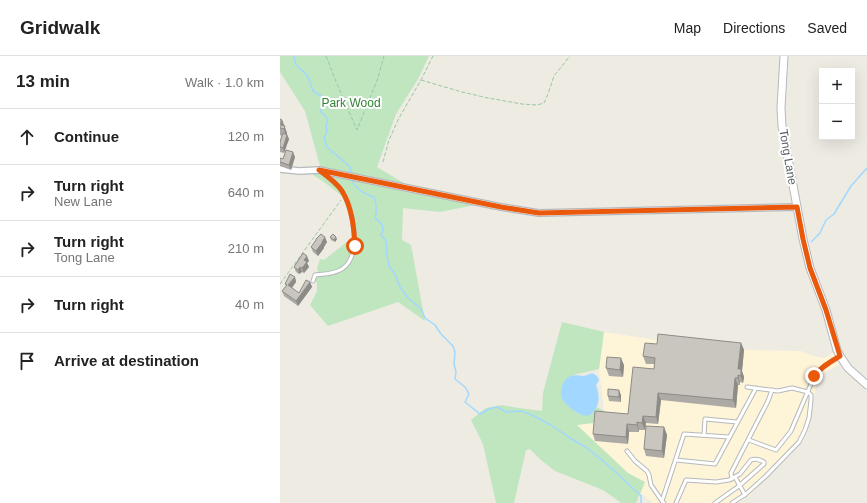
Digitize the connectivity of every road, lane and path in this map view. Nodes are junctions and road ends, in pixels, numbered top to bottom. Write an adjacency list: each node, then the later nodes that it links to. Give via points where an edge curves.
1 (326, 56): 2 (path, via 357,130)
2 (384, 56)
3 (433, 56): 6 (path)
4 (570, 56): 6 (path, via 554,76 544,104 522,104 462,92)
5 (784, 56): 11 (street, Tong Lane, via 782,126)
6 (421, 80): 7 (path, via 399,118)
7 (383, 162)
8 (280, 169): 9 (street)
9 (319, 170): 10 (lane, via 334,181); 11 (street, via 539,213)
10 (345, 197): 12 (lane, via 354,231 355,246 352,256 342,269 315,275); 13 (path)
11 (797, 207): 14 (street, Tong Lane, via 810,268)
12 (313, 281)
13 (280, 284)
14 (840, 356): 15 (street, Tong Lane, via 848,368); 19 (lane, via 819,369)
15 (867, 385)
16 (747, 387): 17 (lane)
17 (756, 388): 18 (lane); 20 (lane)
18 (772, 390): 19 (lane, via 792,388); 23 (lane)
19 (808, 392): 23 (lane, via 791,431 776,450); 28 (lane, via 811,400 806,430 798,442)
20 (737, 422): 21 (lane, via 705,419); 22 (lane)
21 (704, 435): 22 (lane); 25 (lane, via 684,434)
22 (729, 437): 25 (lane, via 714,464)
23 (749, 440): 26 (lane, via 731,474)
24 (627, 451): 29 (lane, via 647,471 651,485)
25 (676, 460): 29 (lane)
26 (733, 478): 27 (lane); 27 (lane, via 740,474 751,460 765,462); 30 (lane, via 716,482 686,480)
27 (739, 486): 28 (lane); 31 (lane)
28 (745, 495): 32 (lane)
29 (663, 502)
30 (676, 503)
31 (715, 503)
32 (732, 503)

